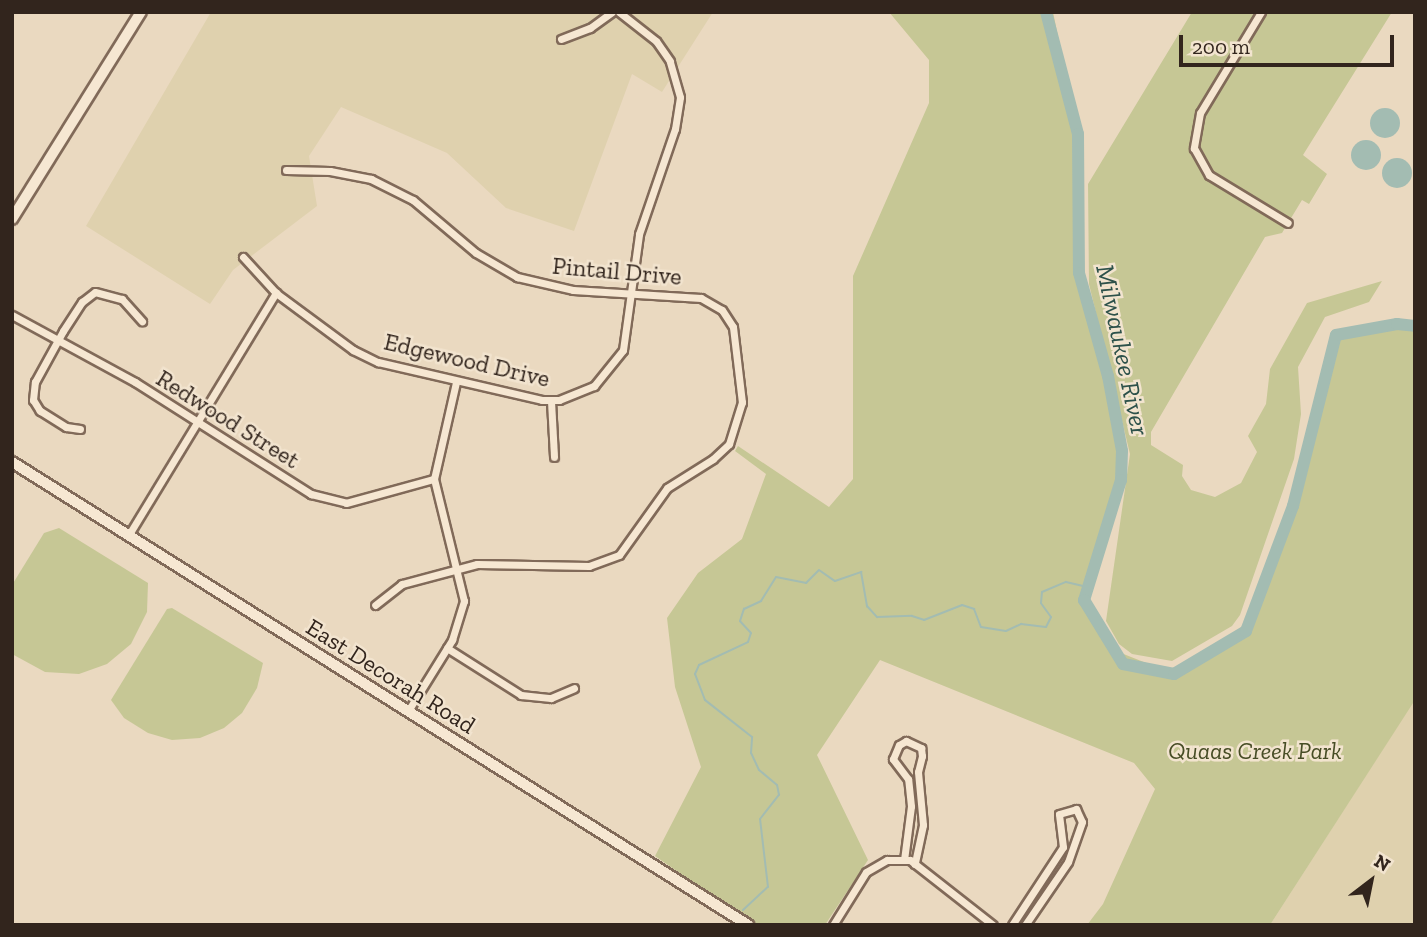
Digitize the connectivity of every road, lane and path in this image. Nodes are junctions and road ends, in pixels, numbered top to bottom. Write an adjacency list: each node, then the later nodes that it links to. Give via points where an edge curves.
1 (141, 12): 7 (street)
2 (612, 12): 5 (street, via 590,29)
3 (619, 12): 11 (street, Edgewood Drive, via 663,51 680,97 675,128 639,234)
4 (1261, 12): 8 (street, via 1200,113 1194,148 1209,175)
5 (561, 38)
6 (286, 170): 11 (street, Pintail Drive, via 330,171 370,179 413,200 476,253 517,277 573,290)
7 (12, 219)
8 (1288, 223)
9 (243, 257): 10 (street, Edgewood Drive)
10 (276, 293): 15 (street, Edgewood Drive, via 354,350 378,362); 17 (street)
11 (632, 294): 16 (street, Edgewood Drive, via 623,350 614,366 594,386); 23 (street, Pintail Drive, via 701,298 722,310 733,327 742,402 738,426 713,459 667,488 619,555 589,566 503,562)
12 (12, 315): 14 (street, Redwood Street)
13 (142, 321): 14 (street, via 122,299 95,292 82,302)
14 (58, 340): 17 (street, Redwood Street); 18 (street, via 35,382 33,400 40,411 66,427)
15 (456, 382): 16 (street, Edgewood Drive); 21 (street)
16 (551, 401): 19 (street)
17 (200, 424): 21 (street, Redwood Street, via 311,494 332,501 358,500); 22 (street)
18 (80, 429)
19 (554, 457)
20 (12, 462): 22 (street, East Decorah Road)
21 (434, 479): 23 (street)
22 (128, 536): 27 (street, East Decorah Road)
23 (457, 568): 24 (street, via 402,584); 25 (street, via 464,601)
24 (375, 605)
25 (447, 648): 26 (street, via 521,695 551,698); 27 (street)
26 (573, 688)
27 (408, 711): 30 (street, East Decorah Road)
28 (904, 860): 29 (street); 29 (street, via 911,806 908,779 893,759 906,741 921,748 922,756 918,772 923,825); 31 (street, via 887,860 866,872)
29 (915, 864): 32 (street)
30 (748, 925)
31 (833, 925)
32 (993, 925)
33 (1012, 925): 34 (street, via 1063,847 1059,814 1076,809 1082,822 1069,862)
34 (1025, 925)

